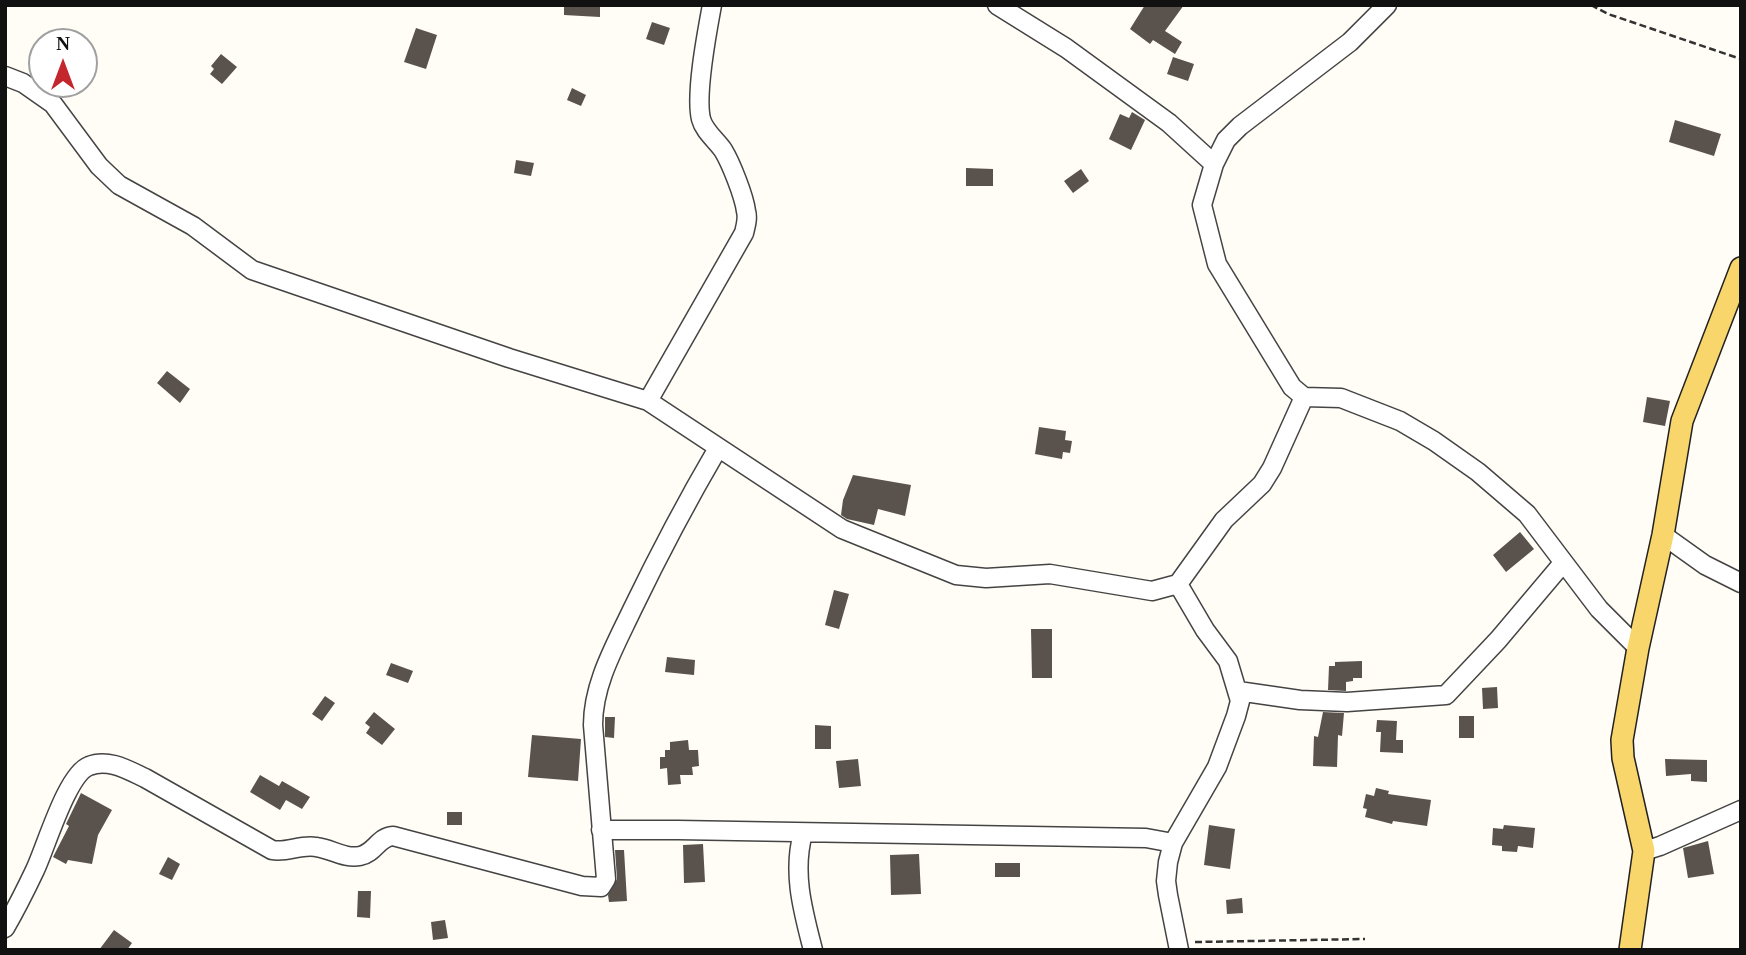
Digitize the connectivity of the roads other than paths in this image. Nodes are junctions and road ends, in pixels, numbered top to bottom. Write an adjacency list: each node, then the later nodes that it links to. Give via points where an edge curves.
1 (712, 5): 8 (street, via 701,118 724,152 747,218 744,233)
2 (997, 5): 5 (street, via 1066,48 1169,123)
3 (1387, 5): 5 (street, via 1350,42 1240,126 1226,140)
4 (5, 76): 8 (street, via 52,104 99,166 120,185 193,226 253,270)
5 (1214, 164): 7 (street, via 1202,205 1217,264 1287,380)
6 (1741, 268): 10 (main road, via 1682,421)
7 (1304, 397): 11 (street, via 1358,402 1434,441 1515,502); 13 (street, via 1262,484 1224,520)
8 (648, 401): 9 (street)
9 (718, 448): 13 (street, via 831,524 956,575 1050,574 1152,591); 17 (street, via 669,534 600,682 593,725)
10 (1663, 535): 12 (street, via 1704,565); 14 (main road)
11 (1563, 563): 14 (street); 15 (street, via 1446,695 1347,702)
12 (1741, 583)
13 (1178, 584): 15 (street, via 1228,662)
14 (1638, 649): 20 (main road, via 1622,740)
15 (1238, 691): 19 (street, via 1236,716 1217,766)
16 (1741, 810): 20 (street)
17 (601, 830): 18 (street); 21 (street, via 606,879 598,888 393,836 383,838 361,856 309,846 282,852 265,848 130,770 102,763 85,768 68,788 36,869)
18 (803, 833): 19 (street, via 1146,838); 23 (street, via 798,877)
19 (1173, 843): 22 (street, via 1166,881)
20 (1644, 851): 24 (main road)
21 (5, 928)
22 (1178, 946)
23 (813, 950)
24 (1630, 950)

